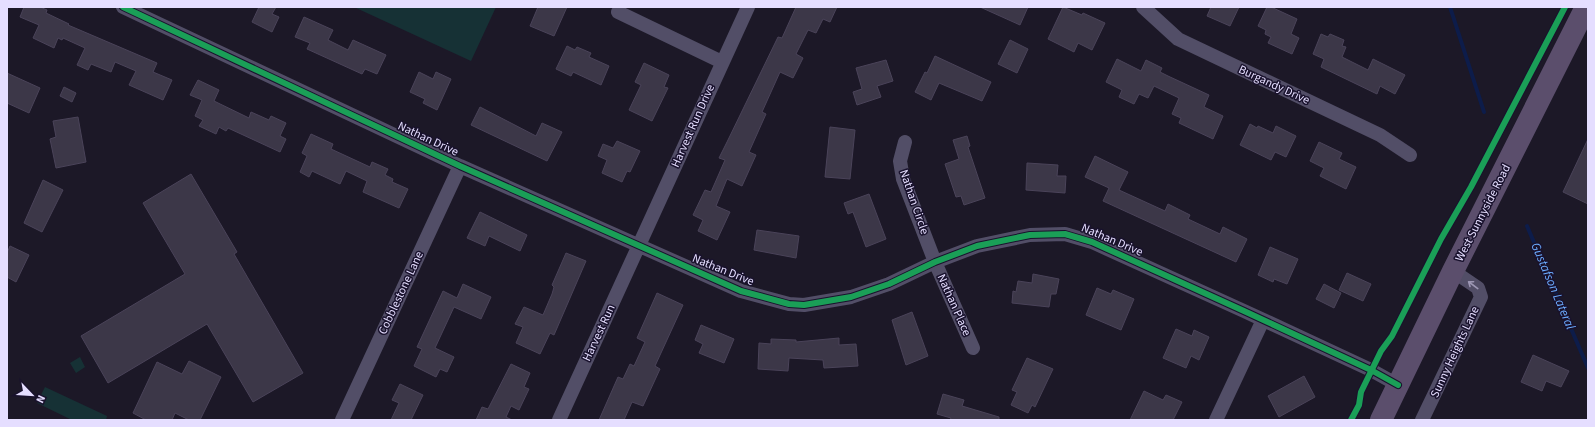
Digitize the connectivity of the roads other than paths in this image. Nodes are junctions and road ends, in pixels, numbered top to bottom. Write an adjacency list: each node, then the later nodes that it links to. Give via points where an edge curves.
1 (123, 7): 9 (street, Nathan Drive)
2 (748, 7): 6 (street, Harvest Run Drive)
3 (1586, 7): 12 (main road, West Sunnyside Road)
4 (1146, 8): 8 (street, Burgandy Drive, via 1178,39 1380,135)
5 (618, 12): 6 (street)
6 (722, 62): 10 (street, Harvest Run Drive)
7 (905, 142): 11 (street, Nathan Circle, via 900,161 904,179)
8 (1410, 155)
9 (460, 166): 10 (street, Nathan Drive); 16 (street, Cobblestone Lane)
10 (640, 246): 11 (street, Nathan Drive, via 741,291 789,304 804,305 851,297 889,284); 17 (street, Harvest Run)
11 (935, 262): 13 (street, Nathan Drive, via 998,241 1030,235 1065,234 1092,242); 14 (street, Nathan Place)
12 (1453, 271): 15 (main road, West Sunnyside Road); 20 (street, Sunny Heights Lane, one-way to 12, via 1481,297 1478,288)
13 (1263, 320): 15 (street, Nathan Drive); 18 (street)
14 (973, 348)
15 (1398, 385): 19 (main road, West Sunnyside Road)
16 (342, 420)
17 (559, 420)
18 (1216, 420)
19 (1381, 420)
20 (1422, 420)

